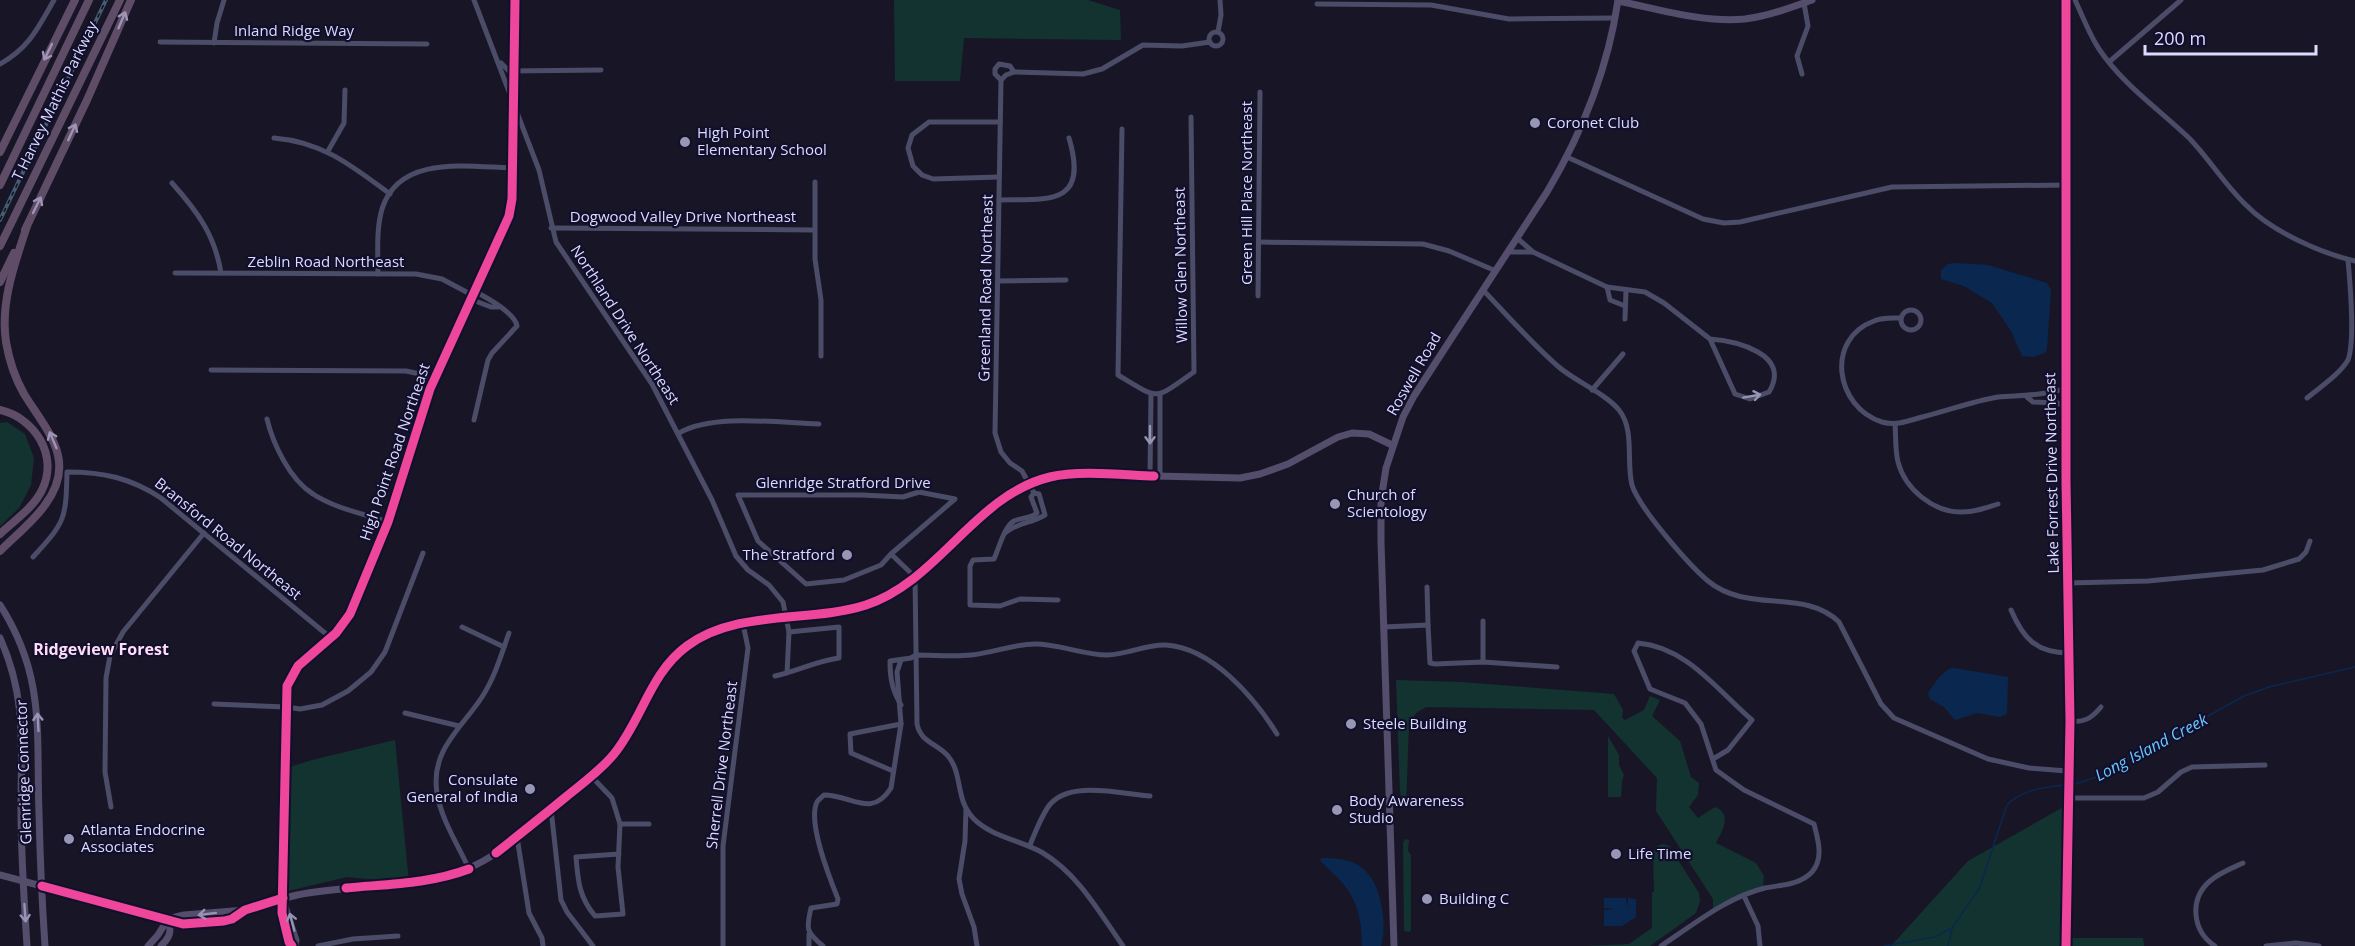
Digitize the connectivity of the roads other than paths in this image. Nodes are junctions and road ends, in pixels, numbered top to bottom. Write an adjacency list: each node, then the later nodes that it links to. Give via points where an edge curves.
1 (54, 0): 25 (street, via 32,39)
2 (75, 0): 40 (highway, one-way to 40)
3 (89, 0): 46 (highway, T Harvey Mathis Parkway)
4 (120, 0): 55 (highway, T Harvey Mathis Parkway)
5 (131, 0): 50 (highway, one-way to 5)
6 (224, 0): 21 (street)
7 (474, 0): 23 (street, Northland Drive Northeast)
8 (515, 0): 26 (street, High Point Road Northeast)
9 (1220, 0): 18 (street)
10 (1812, 0): 15 (main road)
11 (2067, 0): 47 (street, Lake Forrest Drive Northeast)
12 (2075, 0): 24 (street)
13 (2181, 0): 24 (street)
14 (1618, 1): 15 (main road, via 1728,20); 17 (main road, Roswell Road)
15 (1804, 3): 29 (street, via 1808,26 1797,56)
16 (1317, 4): 17 (street, via 1431,5 1509,19)
17 (1615, 18): 41 (main road, Roswell Road, via 1597,87)
18 (1218, 32): 20 (street, via 1211,34); 20 (street, via 1223,37 1221,44)
19 (160, 42): 21 (street, Inland Ridge Way)
20 (1210, 42): 28 (street, via 1143,45 1102,69 1083,74)
21 (214, 43): 22 (street, Inland Ridge Way)
22 (427, 44)
23 (497, 58): 26 (street, via 509,71); 33 (street, Northland Drive Northeast)
24 (2109, 63): 58 (street, via 2195,145 2248,208 2290,235)
25 (0, 64)
26 (515, 70): 27 (street); 33 (street, High Point Road Northeast)
27 (601, 70)
28 (1014, 72): 30 (street); 30 (street, via 1010,66 999,64 994,69)
29 (1802, 74)
30 (1001, 80): 35 (street, Greenland Road Northeast)
31 (345, 90): 39 (street, via 344,123)
32 (1260, 92): 54 (street, Green Hill Place Northeast)
33 (514, 103): 42 (street, High Point Road Northeast); 51 (street, Northland Drive Northeast, via 539,170)
34 (1191, 117): 84 (street, Willow Glen Northeast, via 1194,372)
35 (1000, 122): 43 (street, Greenland Road Northeast); 43 (street, via 929,122 912,135 908,148 913,166 928,178)
36 (1122, 129): 83 (street, via 1118,375)
37 (274, 138): 39 (street, via 301,141)
38 (1069, 138): 49 (street, via 1073,175 1065,192 1050,199)
39 (328, 151): 48 (street)
40 (0, 152)
41 (1567, 157): 47 (street, via 1704,219 1724,223 1892,188); 53 (main road, Roswell Road)
42 (512, 168): 48 (street, via 430,168 407,177); 70 (street, High Point Road Northeast, via 509,216)
43 (999, 177): 49 (street, Greenland Road Northeast)
44 (815, 182): 52 (street)
45 (172, 183): 62 (street, via 206,226)
46 (0, 185)
47 (2066, 185): 80 (street, Lake Forrest Drive Northeast)
48 (390, 194): 63 (street, via 380,220)
49 (999, 200): 65 (street, Greenland Road Northeast)
50 (27, 226): 66 (highway); 104 (highway, one-way to 50, via 45,506 59,470 56,444 20,385 6,342 6,298)
51 (551, 228): 52 (street, Dogwood Valley Drive Northeast); 94 (street, Northland Drive Northeast, via 556,242 652,384)
52 (814, 230): 77 (street, via 821,300)
53 (1517, 238): 56 (main road, Roswell Road); 57 (street)
54 (1259, 242): 60 (street, via 1423,244); 71 (street, Green Hill Place Northeast)
55 (0, 246)
56 (1508, 252): 57 (street); 60 (main road, Roswell Road)
57 (1533, 252): 67 (street)
58 (2348, 260): 59 (street); 86 (street, via 2353,304 2352,353)
59 (2355, 261)
60 (1496, 271): 69 (main road, Roswell Road)
61 (175, 273): 62 (street, Zeblin Road Northeast)
62 (221, 273): 63 (street, Zeblin Road Northeast)
63 (378, 274): 70 (street, Zeblin Road Northeast, via 432,276)
64 (1066, 280): 65 (street)
65 (998, 281): 98 (street, Greenland Road Northeast, via 996,438 1001,452 1022,471)
66 (0, 282)
67 (1607, 287): 68 (street); 72 (street, via 1610,300)
68 (1626, 290): 72 (street); 75 (street, via 1654,297)
69 (1483, 291): 81 (street, via 1558,366); 95 (main road, Roswell Road, via 1412,398)
70 (472, 295): 79 (street, High Point Road Northeast); 91 (street, Zeblin Road Northeast, via 514,317 517,326 488,360)
71 (1258, 296)
72 (1625, 306): 74 (street)
73 (1901, 318): 93 (street, via 1873,321 1856,333 1842,360 1842,378 1852,401 1869,417)
74 (1625, 319)
75 (1710, 339): 75 (street, one-way to 75, via 1735,394 1750,399 1769,392 1774,375 1769,359 1749,348)
76 (1623, 354): 81 (street)
77 (820, 356)
78 (211, 370): 79 (street, via 406,371)
79 (434, 380): 100 (street, High Point Road Northeast)
80 (2066, 388): 82 (street); 88 (street, Lake Forrest Drive Northeast)
81 (1592, 390): 144 (street, via 1612,403 1624,418 1630,476 1641,504 1708,581 1742,598 1811,605 1830,614 1839,622 1881,705 1899,722 1988,759)
82 (2039, 392): 85 (street); 87 (street)
83 (1151, 395): 84 (street); 96 (street, one-way to 96)
84 (1160, 395): 97 (street)
85 (2027, 397): 87 (street); 93 (street, via 1998,398)
86 (2307, 398)
87 (2040, 402): 88 (street, via 2058,403)
88 (2066, 408): 109 (street, Lake Forrest Drive Northeast)
89 (0, 410): 102 (highway, via 30,425 42,441 47,463 42,491)
90 (267, 419): 100 (street, via 277,449 307,490)
91 (474, 420)
92 (819, 424): 94 (street, via 713,421)
93 (1895, 424): 99 (street, via 1900,468 1922,498 1938,507 1961,512)
94 (679, 433): 114 (street, Northland Drive Northeast, via 736,556 777,594)
95 (1392, 445): 97 (main road, via 1369,434 1352,433 1260,474 1240,478); 119 (main road, Roswell Road, via 1381,500)
96 (1150, 476): 97 (main road); 98 (main road, via 1072,474)
97 (1160, 476)
98 (1029, 484): 108 (main road, via 993,508); 111 (street, Greenland Road Northeast, via 1037,513 1014,521 1007,528 994,559 973,560 970,605 1000,606 1020,599)
99 (1998, 504)
100 (388, 522): 123 (street, High Point Road Northeast, via 350,614)
101 (204, 533): 107 (street, Bransford Road Northeast, via 136,483 104,473 67,472 62,521); 123 (street, Bransford Road Northeast); 148 (street, via 123,632 110,656 106,678 105,772)
102 (0, 534)
103 (2310, 541): 109 (street, via 2307,552 2299,559 2263,570 2148,581)
104 (0, 551)
105 (423, 553): 134 (street, via 385,652 371,672 322,705)
106 (891, 554): 106 (street, Glenridge Stratford Drive, via 955,499 919,492 903,497 738,495 758,541 806,584 844,580 881,565); 108 (street)
107 (33, 557)
108 (915, 577): 114 (main road, via 890,595 865,605); 126 (street)
109 (2068, 583): 125 (street, Lake Forrest Drive Northeast)
110 (1427, 587): 117 (street)
111 (1058, 600)
112 (0, 604): 160 (main road, Glenridge Connector, one-way to 112, via 37,704 26,656)
113 (2011, 610): 125 (street, via 2019,629 2032,643 2049,651)
114 (787, 616): 116 (main road); 120 (street)
115 (1483, 621): 128 (street)
116 (743, 624): 145 (main road, via 706,635 674,656 659,673 622,744); 176 (street, Sherrell Drive Northeast, via 747,648 723,846)
117 (1428, 625): 119 (street); 128 (street, via 1430,663)
118 (462, 627): 124 (street)
119 (1384, 627): 181 (main road, Roswell Road)
120 (789, 632): 130 (street); 130 (street, via 839,627 838,658)
121 (509, 633): 124 (street)
122 (0, 638): 159 (main road, Glenridge Connector, via 16,683 21,714)
123 (331, 638): 134 (street, High Point Road Northeast, via 294,671 287,687)
124 (504, 647): 139 (street, via 483,696)
125 (2069, 653): 137 (street, Lake Forrest Drive Northeast)
126 (916, 655): 127 (street); 140 (street, via 970,655 1032,644 1105,655 1154,645 1177,646 1199,655 1233,679); 150 (street, via 918,730 924,740 951,761)
127 (901, 660): 133 (street, via 897,672); 133 (street, via 890,661 890,678)
128 (1484, 662): 129 (street)
129 (1557, 667)
130 (788, 673): 131 (street)
131 (775, 676)
132 (214, 704): 134 (street)
133 (901, 705): 138 (street)
134 (286, 707): 162 (street, High Point Road Northeast)
135 (2101, 707): 137 (street, via 2093,717)
136 (405, 713): 139 (street)
137 (2070, 722): 144 (street, Lake Forrest Drive Northeast)
138 (901, 724): 143 (street); 143 (street, via 850,734 851,753)
139 (459, 726): 157 (street, via 441,754 436,784 442,810)
140 (1277, 734)
141 (1713, 759): 141 (street, via 1701,724 1685,703 1650,689 1634,651 1638,643 1670,652 1708,676 1752,720 1728,750); 161 (street, via 1716,770 1743,790 1814,824 1820,846 1812,872 1795,882)
142 (2265, 765): 147 (street, via 2192,767 2144,798)
143 (893, 771): 164 (street, via 886,797 872,805 836,795 824,795 817,802 815,815 822,857 838,899 837,904 811,908)
144 (2067, 774): 147 (street, Lake Forrest Drive Northeast)
145 (591, 776): 149 (main road); 151 (street, via 612,798)
146 (1150, 796): 154 (street, via 1083,790 1066,793 1047,808)
147 (2067, 798): 184 (street, Lake Forrest Drive Northeast)
148 (111, 807)
149 (551, 809): 153 (main road); 175 (street, via 561,900)
150 (966, 809): 154 (street, via 984,827); 179 (street, via 959,879)
151 (620, 824): 152 (street); 155 (street)
152 (649, 824)
153 (517, 837): 157 (main road); 174 (street, via 529,914)
154 (1030, 845): 180 (street, via 1077,882)
155 (619, 854): 155 (street, via 623,914 596,916 584,903 576,857)
156 (2243, 863): 185 (street, via 2212,879 2198,898 2198,925)
157 (469, 869): 162 (main road, via 421,882)
158 (0, 875): 159 (main road)
159 (22, 881): 160 (main road); 167 (main road, Glenridge Connector, one-way to 167)
160 (42, 886): 163 (main road); 168 (main road, Glenridge Connector)
161 (1743, 897): 182 (street); 183 (street, via 1758,926)
162 (283, 898): 163 (main road, via 215,923 183,924); 171 (street, High Point Road Northeast, via 282,913 289,942)
163 (168, 919): 169 (main road); 170 (main road, via 171,931)
164 (809, 934): 177 (street); 178 (street)
165 (398, 936): 166 (street)
166 (375, 938): 172 (street); 173 (street)
167 (27, 946)
168 (45, 946)
169 (148, 946)
170 (161, 946)
171 (294, 946)
172 (318, 946)
173 (376, 946)
174 (543, 946)
175 (593, 946)
176 (723, 946)
177 (809, 946)
178 (822, 946)
179 (977, 946)
180 (1123, 946)
181 (1395, 946)
182 (1661, 946)
183 (1760, 946)
184 (2066, 946)
185 (2214, 946)
186 (2266, 946): 187 (street)
187 (2319, 946)

